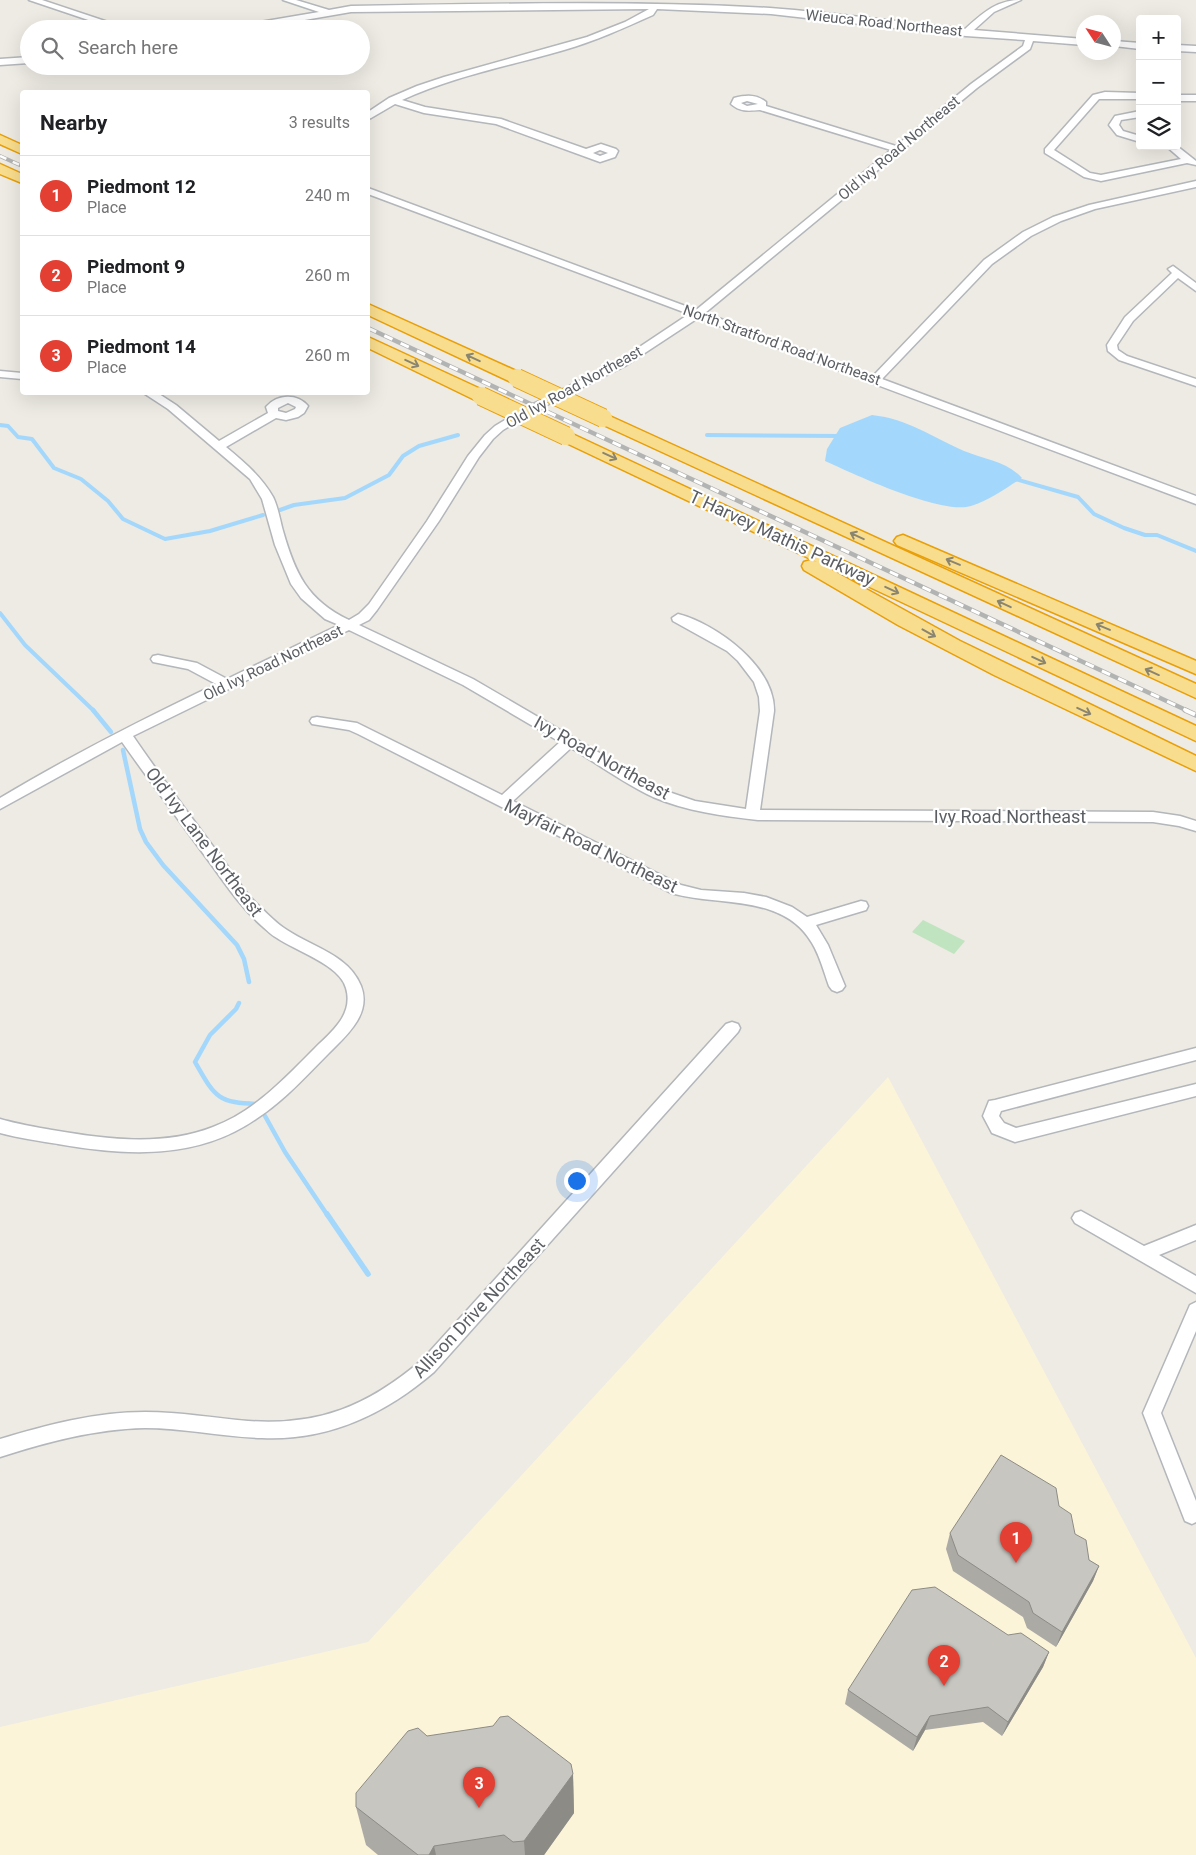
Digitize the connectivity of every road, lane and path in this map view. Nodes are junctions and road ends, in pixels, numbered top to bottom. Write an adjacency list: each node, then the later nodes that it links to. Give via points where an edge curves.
1 (33, 0): 9 (street)
2 (287, 0): 8 (street)
3 (760, 0): 7 (street)
4 (1017, 0): 11 (street, via 991,10)
5 (589, 3): 6 (street, Wieuca Road Northeast); 8 (street, Wieuca Road Northeast)
6 (655, 6): 7 (street, Wieuca Road Northeast); 23 (street, via 650,13 590,40 461,73)
7 (749, 9): 11 (street, Wieuca Road Northeast)
8 (326, 12): 10 (street, Wieuca Road Northeast)
9 (96, 20)
10 (284, 20)
11 (966, 32): 12 (street, Wieuca Road Northeast)
12 (1030, 38): 13 (street, Wieuca Road Northeast); 30 (street, Old Ivy Road Northeast, via 1027,47)
13 (1076, 41)
14 (1121, 45): 15 (street)
15 (1136, 46)
16 (1181, 48): 17 (street)
17 (1196, 49)
18 (20, 61): 19 (street)
19 (0, 62)
20 (1136, 96): 33 (street, via 1096,97 1048,151 1087,176 1101,178)
21 (1181, 98): 22 (street)
22 (1196, 98)
23 (392, 100): 25 (street); 32 (street, via 424,110 504,122)
24 (760, 107): 30 (street)
25 (370, 115)
26 (1136, 115): 27 (street, via 1118,118 1114,125 1120,133)
27 (1136, 138)
28 (0, 139): 29 (highway)
29 (20, 149)
30 (897, 149): 40 (street, Old Ivy Road Northeast)
31 (1177, 150): 33 (street)
32 (588, 153)
33 (1191, 159)
34 (0, 168): 35 (highway)
35 (20, 178)
36 (1196, 184): 44 (street, via 1092,207 1027,234 988,262)
37 (370, 192): 40 (street, North Stratford Road Northeast)
38 (1196, 288): 45 (street, via 1175,271 1129,319 1112,345 1123,358)
39 (370, 310): 48 (highway, T Harvey Mathis Parkway, one-way to 39, bridge)
40 (697, 314): 44 (street, North Stratford Road Northeast); 53 (street, Old Ivy Road Northeast, via 621,364 527,411 488,437 373,607)
41 (370, 343): 51 (highway, T Harvey Mathis Parkway, one-way to 51, bridge)
42 (0, 374): 43 (street)
43 (20, 376)
44 (875, 380): 50 (street, North Stratford Road Northeast)
45 (1196, 383)
46 (152, 395): 49 (street, Ivy Road Northeast, via 172,407)
47 (275, 414): 49 (street)
48 (603, 418): 55 (highway, one-way to 48, via 763,480); 57 (highway, T Harvey Mathis Parkway, one-way to 48)
49 (219, 446): 53 (street, Ivy Road Northeast, via 262,488 297,584 317,606)
50 (1196, 500)
51 (738, 517): 59 (highway, T Harvey Mathis Parkway, one-way to 59); 62 (highway, one-way to 62, via 828,576 961,651)
52 (678, 618): 65 (street, via 709,633 742,656 761,682 767,705)
53 (348, 626): 56 (street, Old Ivy Road Northeast); 61 (street, Ivy Road Northeast, via 468,682)
54 (158, 659): 56 (street, via 192,666)
55 (1196, 668)
56 (228, 685): 60 (street, Old Ivy Road Northeast)
57 (1196, 692)
58 (317, 721): 63 (street, Mayfair Road Northeast, via 352,726)
59 (1196, 734)
60 (125, 735): 64 (street, Old Ivy Road Northeast); 73 (street, Old Ivy Lane Northeast, via 252,909 281,934 335,964 347,975 354,987 353,1013 346,1026 273,1098 249,1116 204,1137 180,1144 136,1148)
61 (571, 741): 63 (street); 65 (street, Ivy Road Northeast, via 658,793 693,805)
62 (1196, 764)
63 (503, 802): 68 (street, Mayfair Road Northeast, via 676,890 704,897 763,901 785,909)
64 (0, 804)
65 (752, 814): 66 (street, Ivy Road Northeast, via 1153,817)
66 (1196, 826)
67 (861, 906): 68 (street)
68 (804, 922): 69 (street, Mayfair Road Northeast, via 819,941)
69 (838, 986)
70 (732, 1028): 79 (street, Allison Drive Northeast, via 428,1366 408,1385 382,1402 340,1421 292,1430 147,1420 114,1421 82,1425)
71 (1196, 1054): 72 (street, via 995,1106 992,1116 998,1128 1015,1135)
72 (1196, 1090)
73 (0, 1126)
74 (1081, 1218): 76 (street)
75 (1196, 1232): 76 (street)
76 (1143, 1254): 77 (street)
77 (1196, 1285)
78 (1196, 1310): 80 (street, via 1152,1413)
79 (0, 1448)
80 (1192, 1515)

